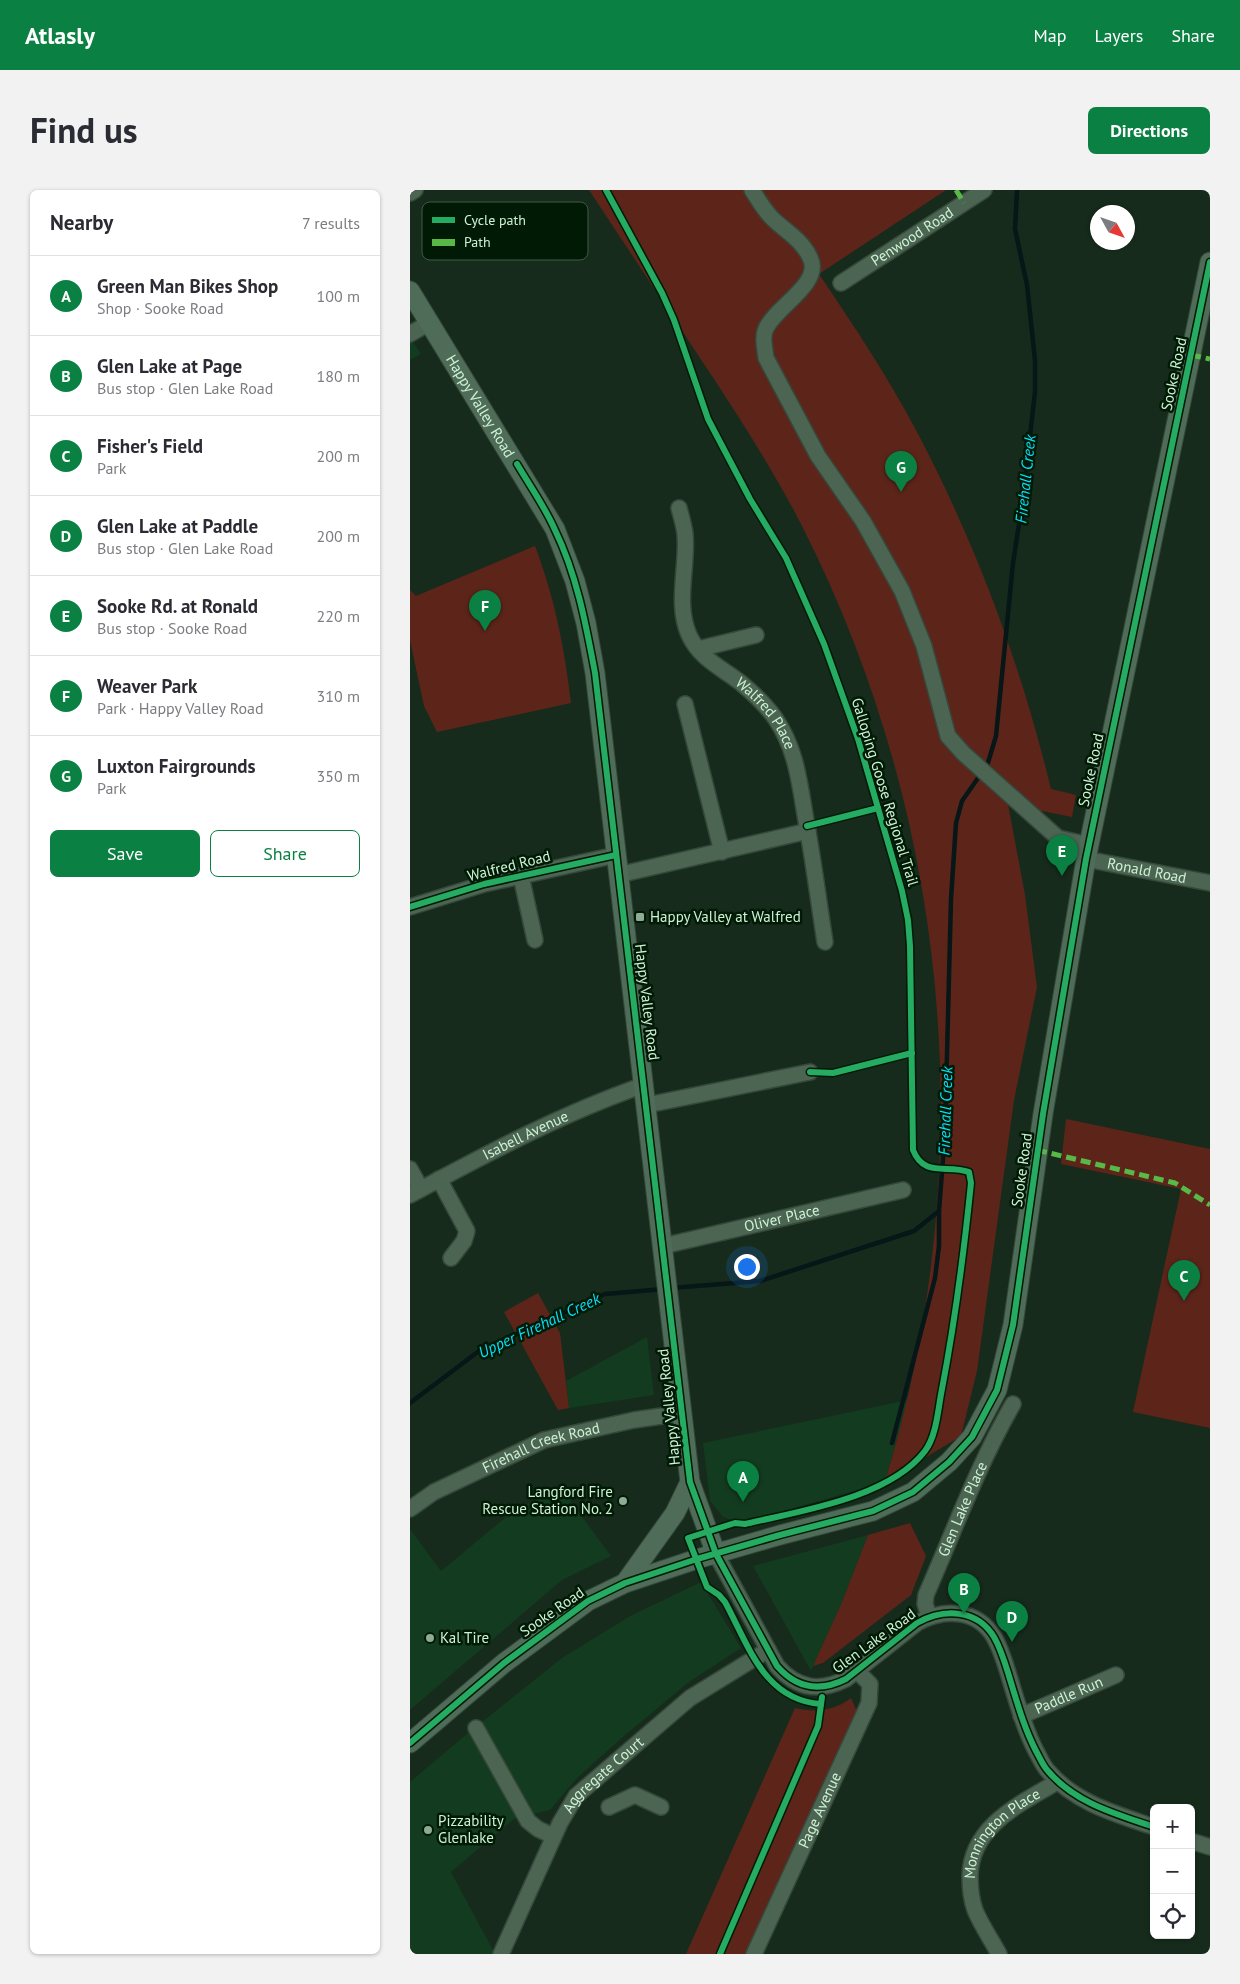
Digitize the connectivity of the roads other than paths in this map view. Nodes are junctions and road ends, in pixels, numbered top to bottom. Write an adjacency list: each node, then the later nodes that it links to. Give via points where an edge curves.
1 (415, 190): 4 (street)
2 (752, 190): 16 (street, Ronald Road, via 772,218 792,234 811,260 812,270 807,282 765,330 766,358 818,456 863,521 902,591 924,646 948,736 974,764 1058,838)
3 (984, 190): 6 (street, Penwood Road)
4 (410, 193)
5 (1210, 262): 16 (main road, Sooke Road)
6 (841, 283)
7 (410, 291): 8 (main road, Happy Valley Road)
8 (429, 323): 9 (street); 17 (main road, Happy Valley Road, via 532,489 565,552 586,623 595,673)
9 (410, 334)
10 (680, 508): 12 (street, Walfred Place, via 685,533 684,622)
11 (756, 635): 12 (street)
12 (698, 650): 14 (street, Walfred Place, via 763,703 776,719 790,744 797,766)
13 (685, 704): 15 (street)
14 (808, 831): 15 (street); 23 (street, Walfred Place)
15 (722, 852): 18 (street)
16 (1087, 852): 20 (street, Ronald Road); 37 (main road, Sooke Road, via 1043,1114 1013,1325 997,1390 972,1437 949,1462 913,1492 873,1511)
17 (616, 855): 18 (main road, Happy Valley Road); 19 (street, Walfred Road)
18 (618, 875): 25 (main road, Happy Valley Road)
19 (520, 876): 21 (street, Walfred Road); 22 (street)
20 (1210, 883)
21 (410, 907)
22 (535, 940)
23 (825, 942)
24 (810, 1072): 26 (street)
25 (644, 1085): 26 (main road, Happy Valley Road); 28 (street, Isabell Avenue, via 532,1132)
26 (647, 1105): 31 (main road, Happy Valley Road)
27 (410, 1169): 30 (street)
28 (440, 1179): 30 (street, Isabell Avenue); 32 (street, via 467,1231 464,1241)
29 (903, 1190): 31 (street, Oliver Place)
30 (416, 1192)
31 (663, 1246): 34 (main road, Happy Valley Road)
32 (451, 1258)
33 (1013, 1404): 39 (street, Glen Lake Place, via 975,1477 926,1595)
34 (683, 1413): 35 (main road, Happy Valley Road); 36 (street, Firehall Creek Road, via 544,1440 434,1492)
35 (690, 1482): 37 (main road, Happy Valley Road); 38 (main road, via 676,1513)
36 (410, 1509)
37 (716, 1554): 38 (main road, Sooke Road); 40 (street, Glen Lake Road)
38 (625, 1583): 45 (main road, Sooke Road, via 588,1601 549,1628)
39 (929, 1616): 41 (street, Glen Lake Road); 43 (street, Glen Lake Road, via 954,1612 966,1615 989,1630 1001,1653)
40 (768, 1650): 41 (street, Glen Lake Road, via 783,1672 804,1685 835,1685); 50 (street, Aggregate Court, via 690,1698 583,1789 566,1810)
41 (857, 1671): 54 (street, Page Avenue, via 870,1684 869,1703)
42 (1116, 1675): 43 (street, Paddle Run)
43 (1021, 1716): 46 (street, Glen Lake Road, via 1034,1747)
44 (476, 1728): 50 (street, via 528,1820)
45 (410, 1743)
46 (1057, 1782): 49 (street, Glen Lake Road, via 1095,1806); 55 (street, Monnington Place, via 998,1819 984,1833 975,1849 970,1867 975,1909)
47 (610, 1807): 48 (street, via 636,1796)
48 (662, 1807)
49 (1150, 1826)
50 (554, 1836): 53 (street, Aggregate Court)
51 (1195, 1841): 52 (street)
52 (1210, 1847)
53 (501, 1954)
54 (754, 1954)
55 (999, 1954)

